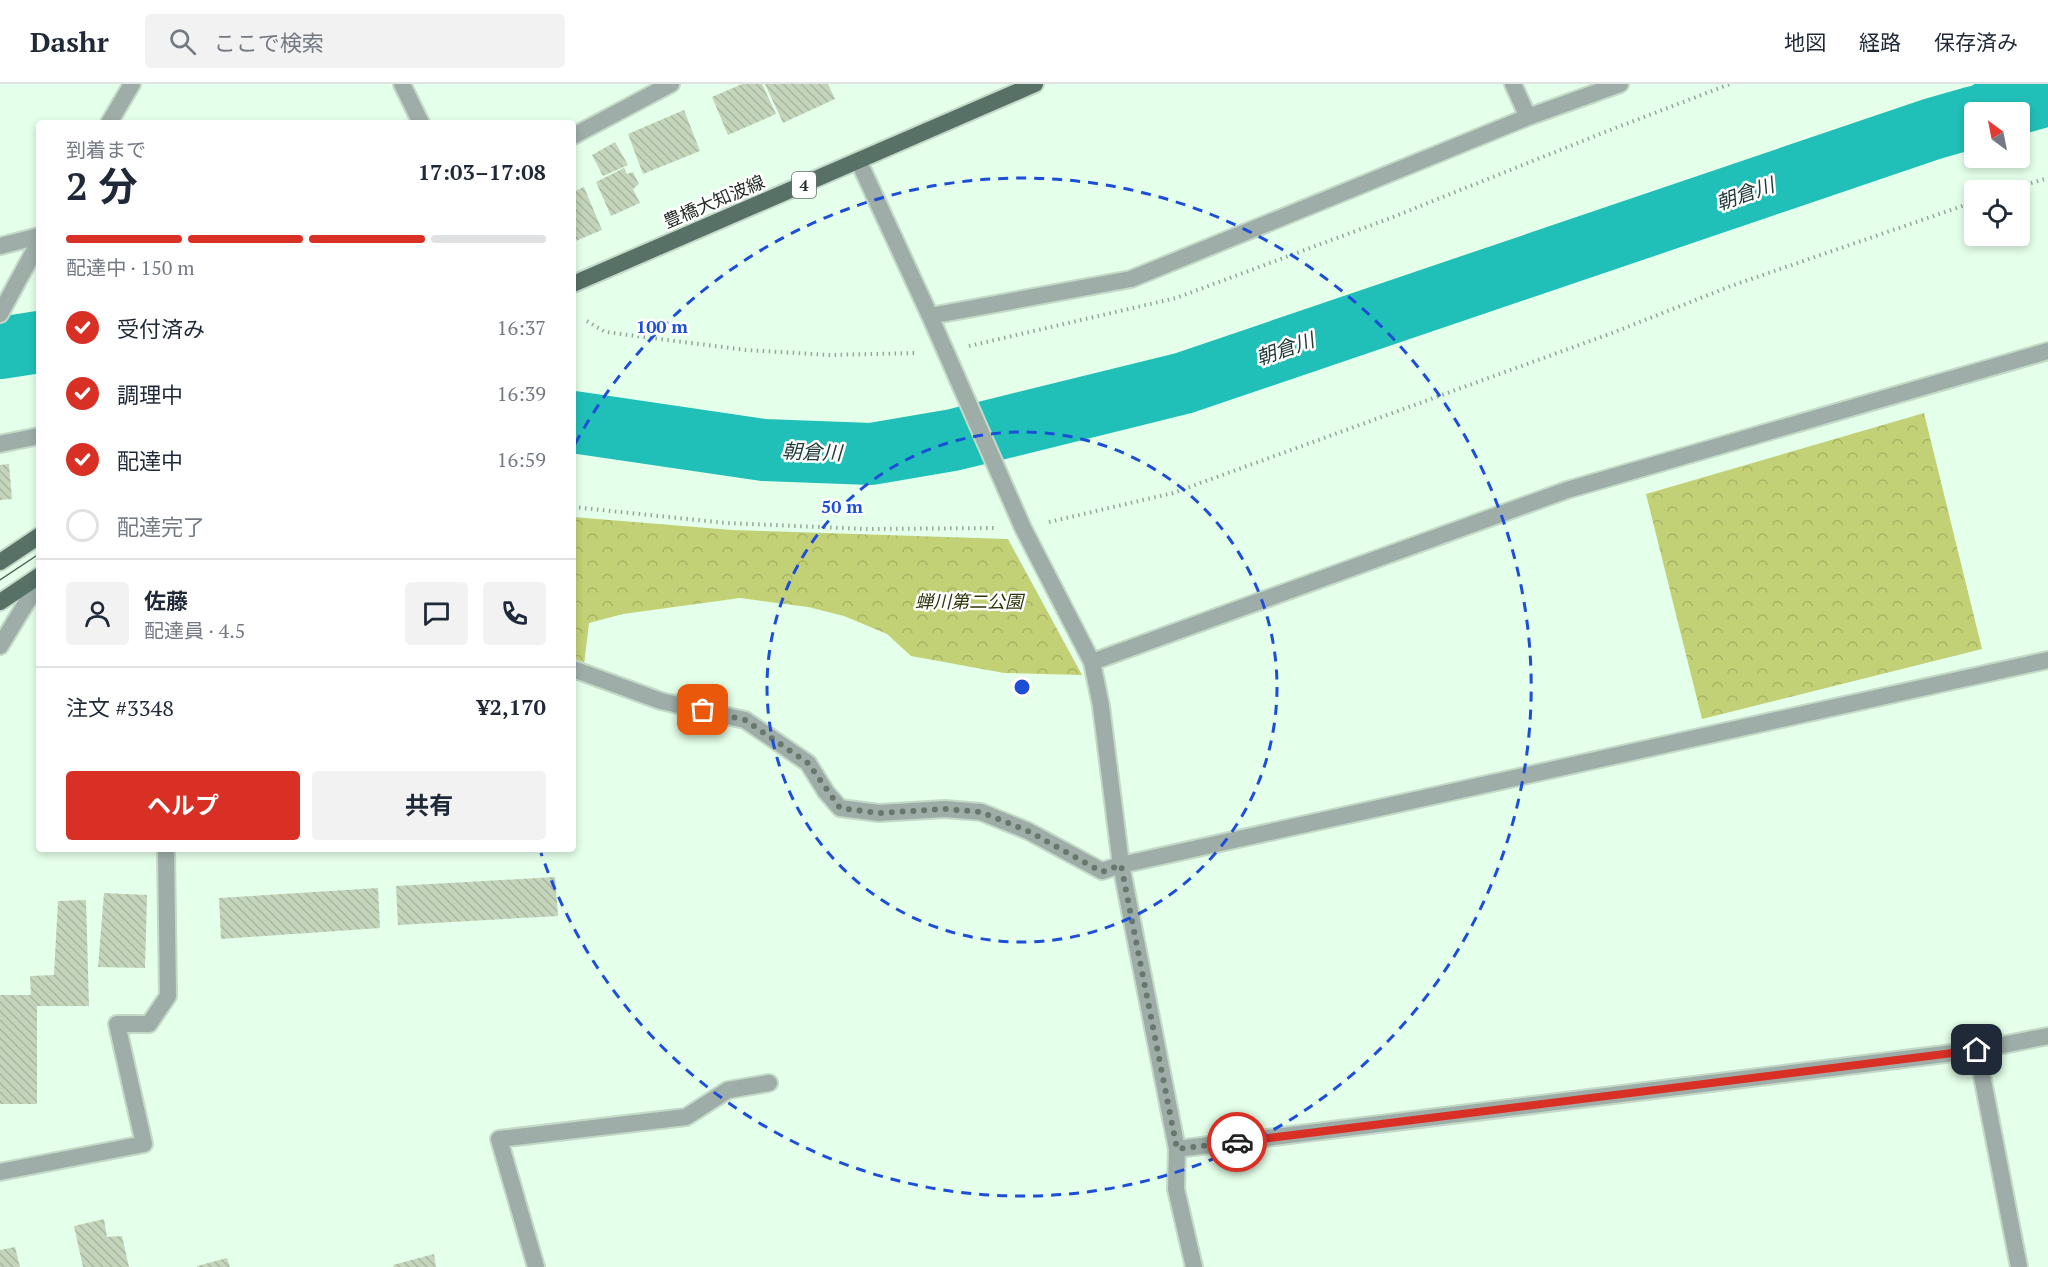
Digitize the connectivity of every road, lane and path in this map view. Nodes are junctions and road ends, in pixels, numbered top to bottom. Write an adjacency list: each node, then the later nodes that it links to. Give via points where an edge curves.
1 (132, 84): 9 (street)
2 (402, 84): 10 (street)
3 (671, 84): 11 (street)
4 (1035, 84): 12 (main road, 豊橋大知波線 / 4)
5 (1513, 84): 8 (street)
6 (1620, 84): 8 (street)
7 (1730, 84): 23 (path, via 1176,298)
8 (1528, 117): 21 (street, via 1131,279)
9 (111, 120)
10 (420, 120)
11 (576, 134)
12 (859, 162): 19 (main road, 豊橋大知波線 / 4); 21 (street)
13 (2048, 178): 14 (path)
14 (2030, 183)
15 (1964, 205): 29 (path, via 1731,286 1173,493)
16 (36, 237): 17 (street)
17 (0, 246)
18 (36, 248): 20 (street)
19 (576, 283)
20 (0, 314)
21 (930, 316): 29 (street)
22 (587, 321): 25 (path, via 605,332 746,350 830,355)
23 (969, 346)
24 (2048, 351): 37 (street, via 1568,490)
25 (921, 353)
26 (36, 437): 27 (street)
27 (0, 444)
28 (576, 507): 29 (path, via 726,523 868,529)
29 (1023, 528): 37 (street)
30 (36, 538): 31 (main road)
31 (0, 562)
32 (36, 578): 34 (main road)
33 (36, 587): 35 (street)
34 (0, 602)
35 (0, 646)
36 (2048, 660): 40 (street)
37 (1092, 662): 40 (street)
38 (576, 670): 40 (street, via 661,700 745,720 808,763 840,808 879,813 945,809 981,812 1028,831 1102,872)
39 (166, 852): 45 (street, via 168,996 149,1024 117,1024 144,1144)
40 (1121, 865): 44 (street)
41 (2048, 1036): 42 (street)
42 (1977, 1050): 44 (street); 48 (street)
43 (769, 1083): 46 (street, via 728,1090 686,1117 499,1139)
44 (1177, 1149): 47 (street, via 1176,1189)
45 (0, 1172)
46 (536, 1267)
47 (1194, 1267)
48 (2019, 1267)

